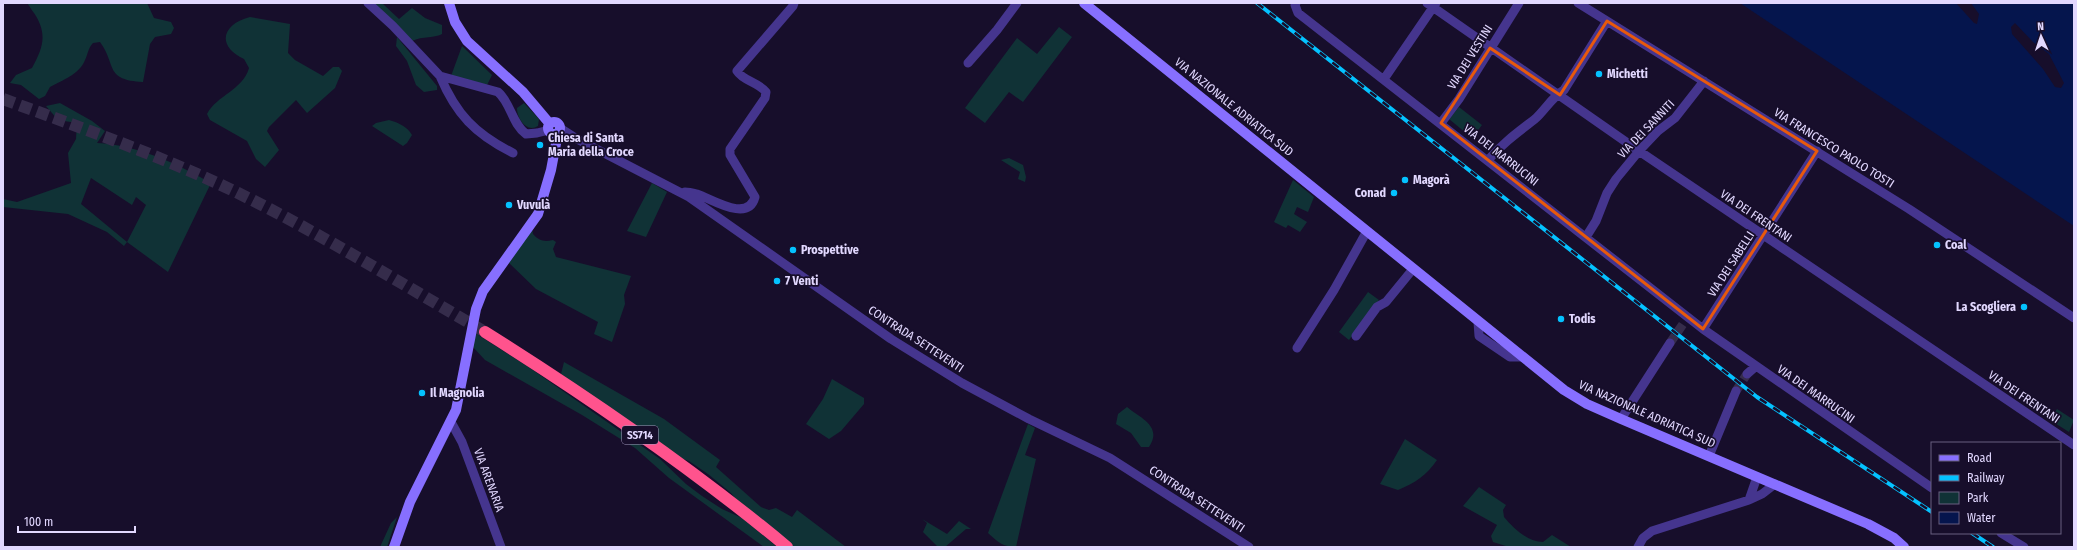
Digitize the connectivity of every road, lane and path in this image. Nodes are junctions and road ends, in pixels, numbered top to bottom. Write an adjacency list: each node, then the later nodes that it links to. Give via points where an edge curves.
1 (368, 3): 13 (street)
2 (449, 3): 18 (main road, via 455,22 467,40 523,92)
3 (794, 3): 23 (street, via 736,71 761,86 766,92 765,98 730,149 730,155 755,197 754,202 739,209 728,208 698,194)
4 (1017, 3): 12 (street)
5 (1084, 3): 24 (main road, VIA NAZIONALE ADRIATICA SUD)
6 (1296, 3): 14 (street, VIA DEI MARRUCINI, via 1298,13)
7 (1519, 3): 11 (street, VIA DEI VESTINI)
8 (1578, 3): 10 (street, VIA FRANCESCO PAOLO TOSTI)
9 (1432, 4): 11 (street, VIA DEI FRENTANI); 14 (street)
10 (1607, 21): 15 (street, VIA FRANCESCO PAOLO TOSTI); 16 (street, via 1564,90)
11 (1490, 48): 16 (street, VIA DEI FRENTANI); 17 (street, VIA DEI VESTINI)
12 (968, 63)
13 (440, 76): 18 (street, via 498,92 504,98 519,128 526,134); 21 (street, via 450,99 468,122)
14 (1384, 79): 17 (street, VIA DEI MARRUCINI)
15 (1704, 81): 19 (street, VIA DEI SANNITI, via 1675,118); 20 (street, VIA FRANCESCO PAOLO TOSTI)
16 (1558, 93): 19 (street, VIA DEI FRENTANI); 22 (street, via 1535,118 1500,145)
17 (1441, 123): 22 (street, VIA DEI MARRUCINI)
18 (554, 130): 23 (street, CONTRADA SETTEVENTI); 38 (main road, via 551,167 538,214 483,291 476,309 456,410)
19 (1639, 151): 25 (street, VIA DEI FRENTANI); 26 (street, VIA DEI SANNITI, via 1607,193 1596,221)
20 (1817, 151): 25 (street, VIA DEI SABELLI); 28 (street, VIA FRANCESCO PAOLO TOSTI, via 1967,246)
21 (513, 153)
22 (1488, 160): 26 (street, VIA DEI MARRUCINI)
23 (678, 190): 49 (street, CONTRADA SETTEVENTI, via 891,339 962,383 1110,458)
24 (1367, 231): 27 (main road, VIA NAZIONALE ADRIATICA SUD); 33 (street)
25 (1764, 236): 29 (street, VIA DEI SABELLI); 39 (street, VIA DEI FRENTANI)
26 (1586, 237): 29 (street, VIA DEI MARRUCINI, via 1685,321)
27 (1413, 269): 31 (street, via 1386,302 1377,307); 37 (main road, VIA NAZIONALE ADRIATICA SUD, via 1564,390 1587,404)
28 (2074, 318)
29 (1702, 329): 34 (street, VIA DEI MARRUCINI)
30 (485, 332): 48 (highway, SS714, via 665,452)
31 (1356, 336)
32 (1670, 343): 37 (street)
33 (1297, 348)
34 (1755, 367): 35 (street); 43 (street, VIA DEI MARRUCINI)
35 (1748, 374)
36 (1736, 391): 40 (street)
37 (1621, 419): 40 (main road, VIA NAZIONALE ADRIATICA SUD)
38 (451, 422): 46 (main road, via 410,502); 47 (street, VIA ARENARIA, via 462,442)
39 (2074, 445)
40 (1709, 456): 41 (main road, VIA NAZIONALE ADRIATICA SUD)
41 (1757, 477): 42 (main road, VIA NAZIONALE ADRIATICA SUD); 44 (street)
42 (1775, 484): 44 (street); 51 (main road, VIA NAZIONALE ADRIATICA SUD, via 1868,524 1894,538)
43 (1931, 487)
44 (1749, 500): 50 (street, via 1652,531 1643,538)
45 (2004, 534): 52 (street)
46 (394, 547)
47 (501, 547)
48 (787, 547)
49 (1249, 547)
50 (1638, 547)
51 (1904, 547)
52 (2024, 547)

